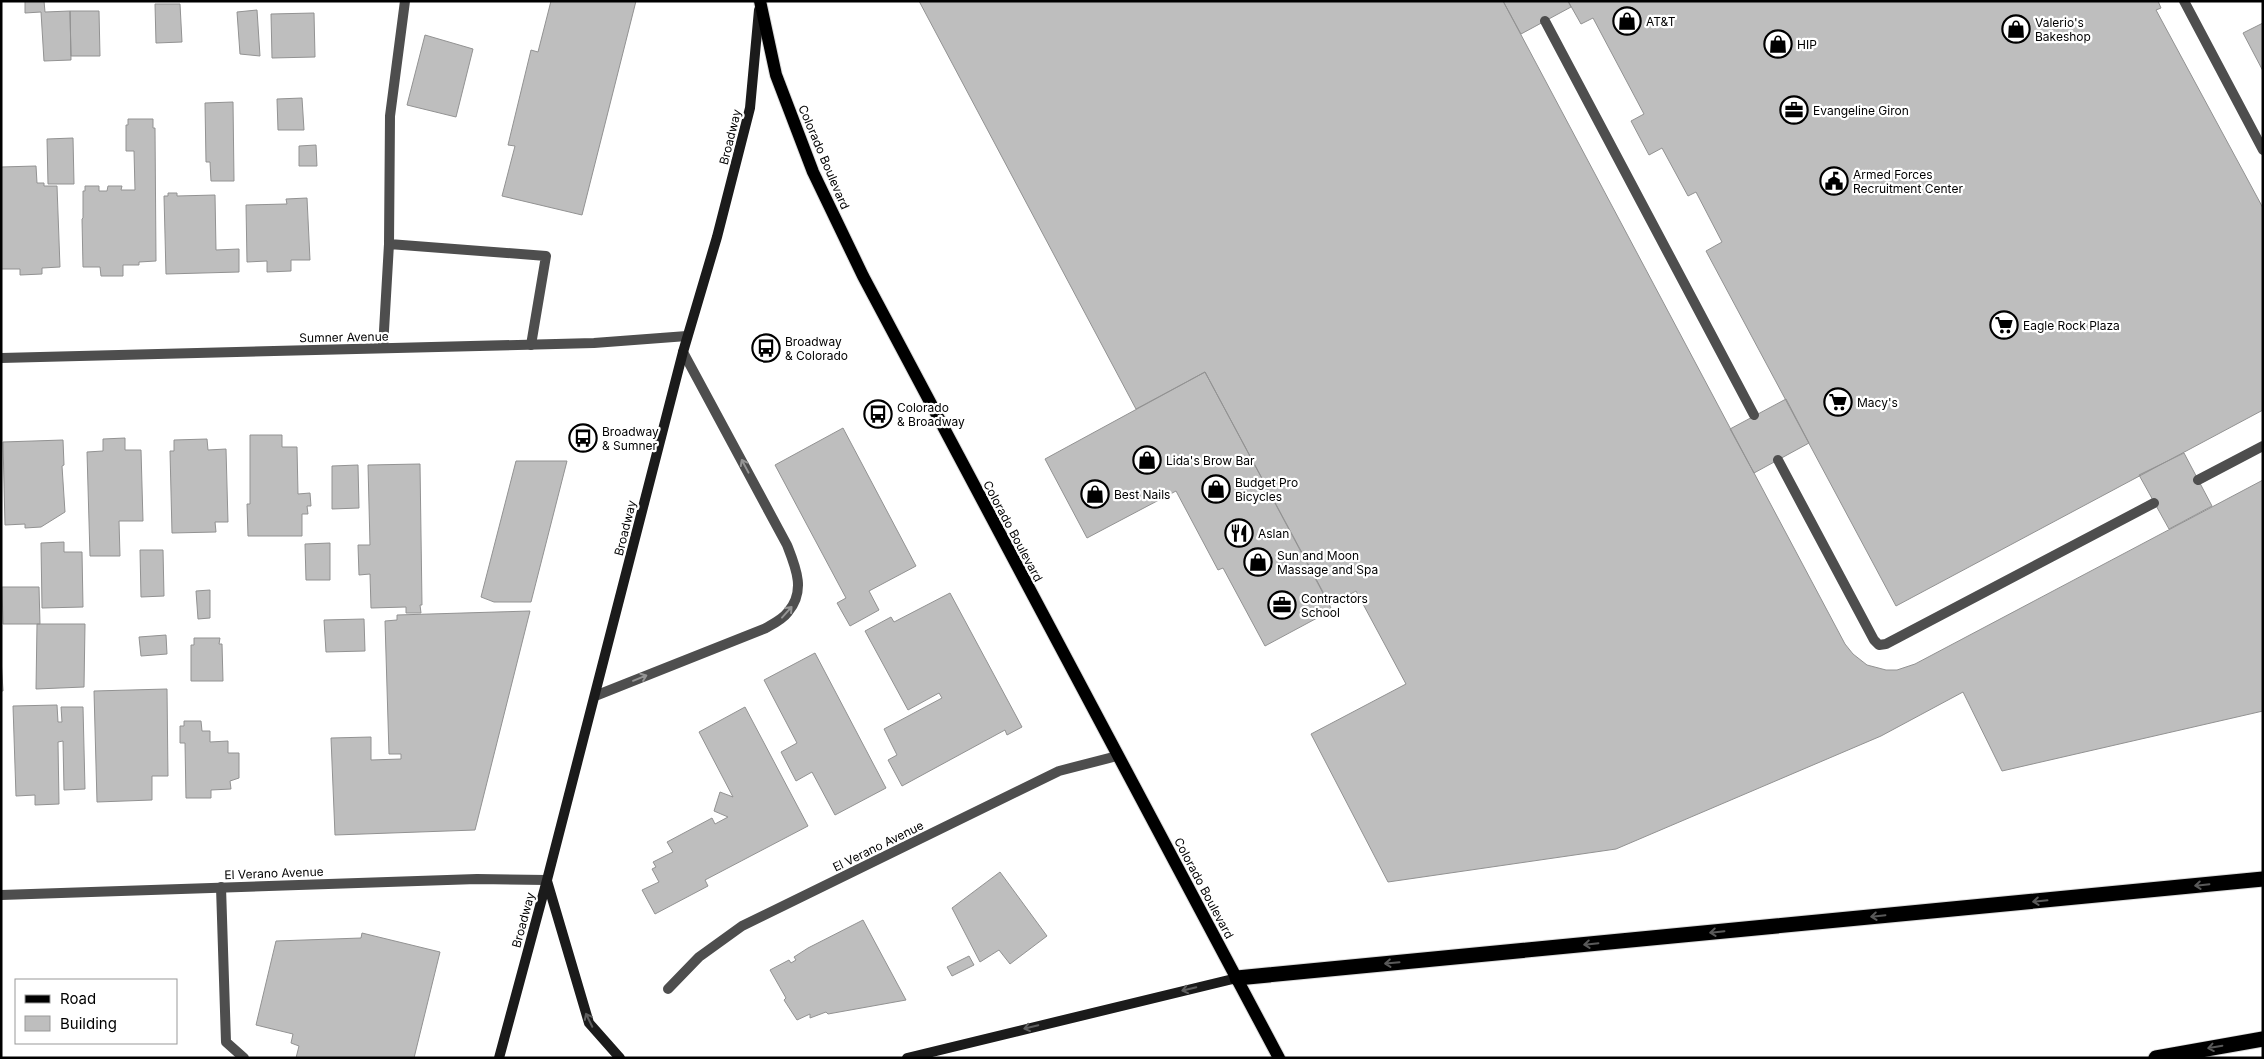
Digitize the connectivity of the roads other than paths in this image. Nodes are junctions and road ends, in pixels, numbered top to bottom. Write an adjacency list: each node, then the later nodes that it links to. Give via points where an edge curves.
1 (405, 1): 6 (street, via 390,116)
2 (760, 1): 7 (main road, Broadway, via 750,108 717,238); 18 (main road, Colorado Boulevard, via 776,76 813,172 863,276)
3 (2184, 1): 5 (street)
4 (1546, 21): 12 (street)
5 (2263, 150)
6 (389, 244): 8 (street, via 546,256); 9 (street)
7 (687, 336): 8 (street, Sumner Avenue); 10 (main road, Broadway)
8 (531, 345): 9 (street, Sumner Avenue)
9 (383, 348): 11 (street, Sumner Avenue)
10 (683, 352): 17 (main road, Broadway); 17 (street, one-way to 10, via 766,628 788,613 799,592 796,568 787,545)
11 (1, 358)
12 (1754, 415)
13 (2263, 446): 15 (street)
14 (1778, 460): 16 (street, via 1874,640 1880,645)
15 (2198, 480)
16 (2154, 503)
17 (595, 696): 20 (main road, Broadway)
18 (1116, 756): 23 (main road, Colorado Boulevard); 24 (street, El Verano Avenue, via 1059,771 742,926 699,957)
19 (2263, 879): 23 (highway, one-way to 23)
20 (547, 880): 21 (street, El Verano Avenue, via 477,879); 27 (main road, Broadway); 28 (main road, one-way to 20, via 589,1023)
21 (221, 887): 22 (street, El Verano Avenue); 26 (street, via 226,1042)
22 (1, 895)
23 (1237, 978): 29 (main road, one-way to 29); 30 (main road, Colorado Boulevard)
24 (668, 989)
25 (2263, 1039): 31 (highway, one-way to 31)
26 (244, 1058)
27 (499, 1058)
28 (620, 1058)
29 (906, 1058)
30 (1279, 1058)
31 (2156, 1058)

